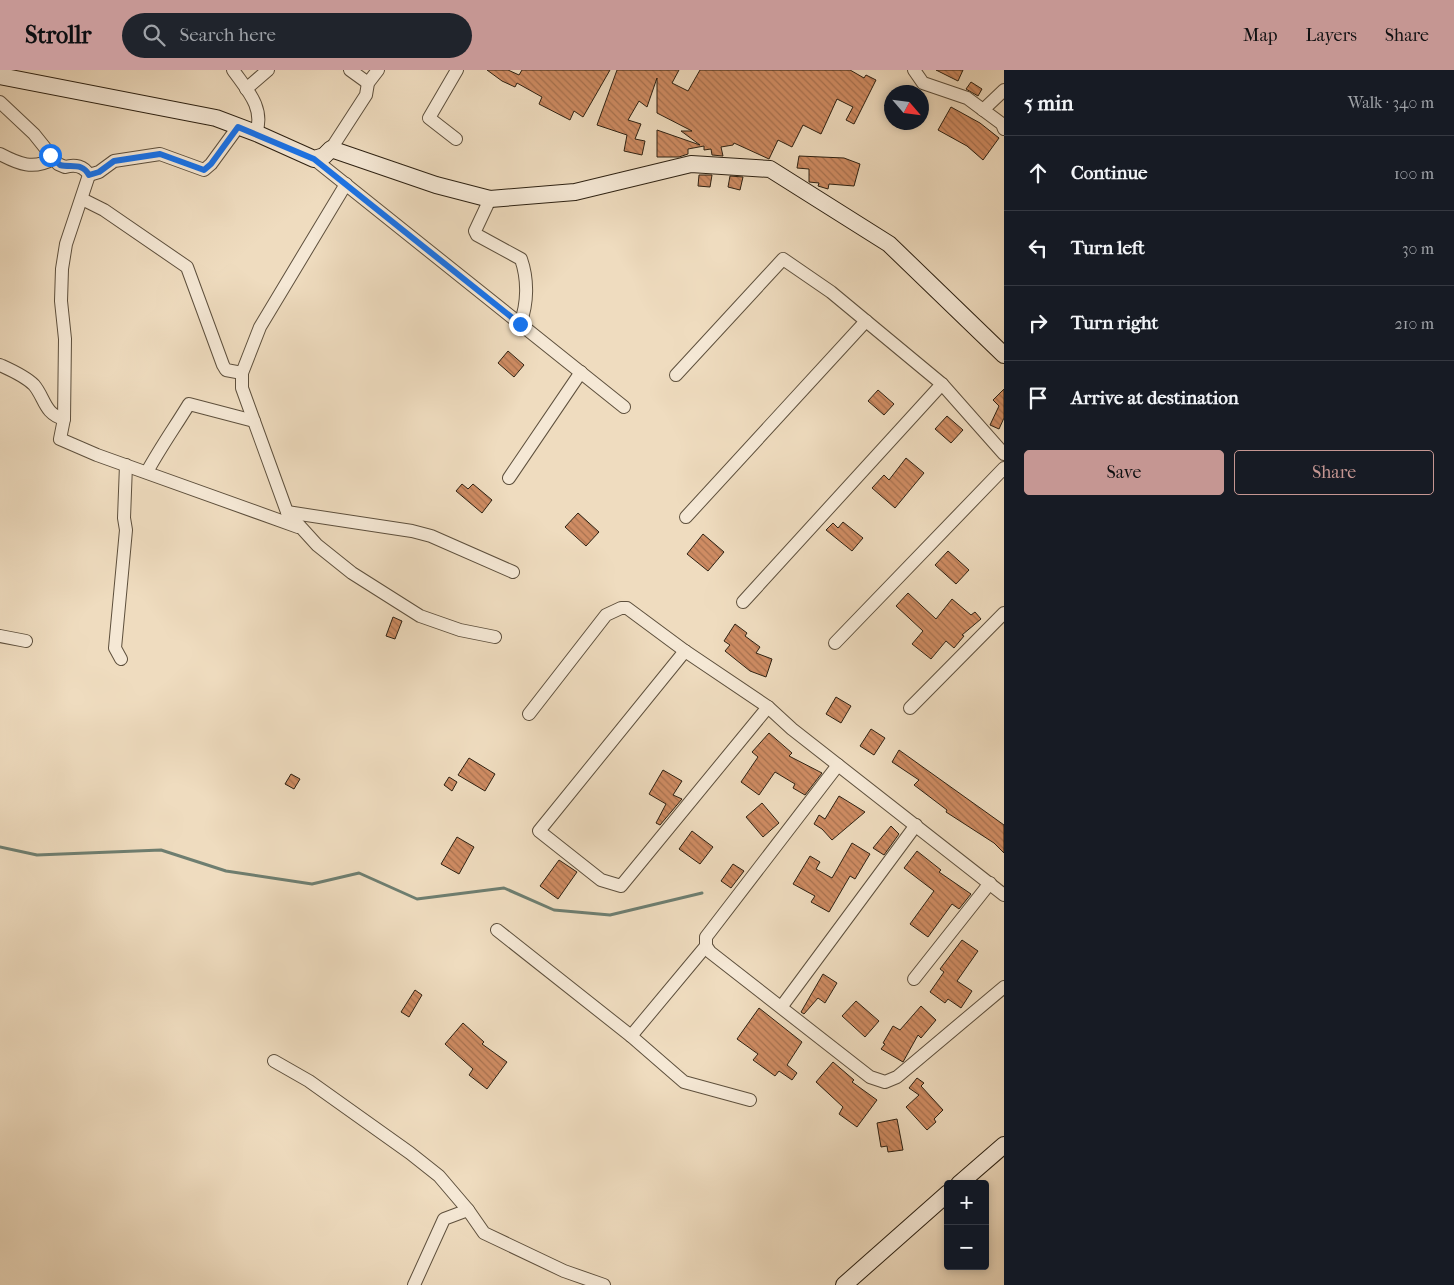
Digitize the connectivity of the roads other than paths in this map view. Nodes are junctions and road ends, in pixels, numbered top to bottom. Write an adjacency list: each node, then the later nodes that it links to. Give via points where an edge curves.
1 (232, 70): 9 (street)
2 (268, 70): 9 (street)
3 (350, 70): 8 (street)
4 (378, 70): 8 (street)
5 (457, 70): 16 (street, via 429,118)
6 (914, 70): 12 (street, via 923,83 967,98)
7 (0, 76): 13 (street, via 195,113)
8 (368, 83): 17 (street, via 366,95)
9 (246, 89): 15 (street, via 258,109 260,121)
10 (1004, 90): 12 (street)
11 (0, 102): 19 (street, via 34,134)
12 (983, 110): 14 (street)
13 (238, 127): 15 (street); 21 (street, via 204,170 160,154 114,161)
14 (1004, 129)
15 (256, 133): 20 (street)
16 (456, 139)
17 (331, 149): 20 (street); 24 (street, via 436,185)
18 (0, 154): 19 (street, via 25,166 40,165)
19 (53, 159): 21 (street, via 65,167 81,167)
20 (314, 159): 22 (street)
21 (89, 175): 23 (street)
22 (346, 184): 26 (street); 30 (street, via 260,327)
23 (82, 199): 30 (street, via 104,210 187,267 223,365 226,370); 34 (street, via 66,244 62,269)
24 (490, 199): 26 (street, via 475,231 521,259 526,298); 27 (street, via 574,192 691,164 770,169 889,244)
25 (866, 321): 31 (street, via 783,259); 32 (street); 42 (street)
26 (520, 324): 29 (street)
27 (1004, 355)
28 (0, 365): 34 (street, via 34,385 44,406 56,417)
29 (581, 372): 33 (street); 40 (street)
30 (242, 373): 35 (street, via 242,388)
31 (676, 375)
32 (942, 384): 36 (street); 45 (street)
33 (624, 407)
34 (64, 419): 37 (street, via 60,439)
35 (254, 421): 39 (street, via 189,404); 41 (street)
36 (1004, 454)
37 (126, 465): 39 (street); 52 (street, via 126,530 115,648)
38 (1004, 468): 50 (street)
39 (147, 472): 43 (street)
40 (509, 478)
41 (287, 512): 43 (street); 44 (street, via 431,536)
42 (686, 517)
43 (298, 527): 48 (street, via 352,574 420,616 460,630)
44 (513, 572)
45 (743, 602)
46 (1003, 617): 54 (street)
47 (0, 636): 49 (street)
48 (495, 637)
49 (26, 640)
50 (835, 643)
51 (685, 651): 53 (street); 53 (street, via 539,831 601,880 621,886); 55 (street, via 627,608 614,610 606,615)
52 (121, 659)
53 (768, 707): 56 (street)
54 (910, 708)
55 (529, 714)
56 (838, 765): 57 (street); 61 (street, via 706,937)
57 (916, 825): 58 (street); 64 (street)
58 (990, 883): 59 (street); 62 (street)
59 (1004, 895)
60 (497, 930): 65 (street)
61 (706, 946): 64 (street); 65 (street)
62 (914, 979)
63 (1004, 986): 64 (street, via 897,1077 885,1082 870,1077)
64 (782, 1006)
65 (631, 1036): 67 (street, via 684,1082)
66 (274, 1061): 71 (street, via 309,1081 410,1153 439,1176)
67 (750, 1100)
68 (1004, 1145): 69 (street)
69 (963, 1180)
70 (944, 1197): 74 (street)
71 (468, 1210): 72 (street, via 444,1219); 73 (street, via 484,1233 564,1272)
72 (414, 1285)
73 (604, 1285)
74 (844, 1285)

